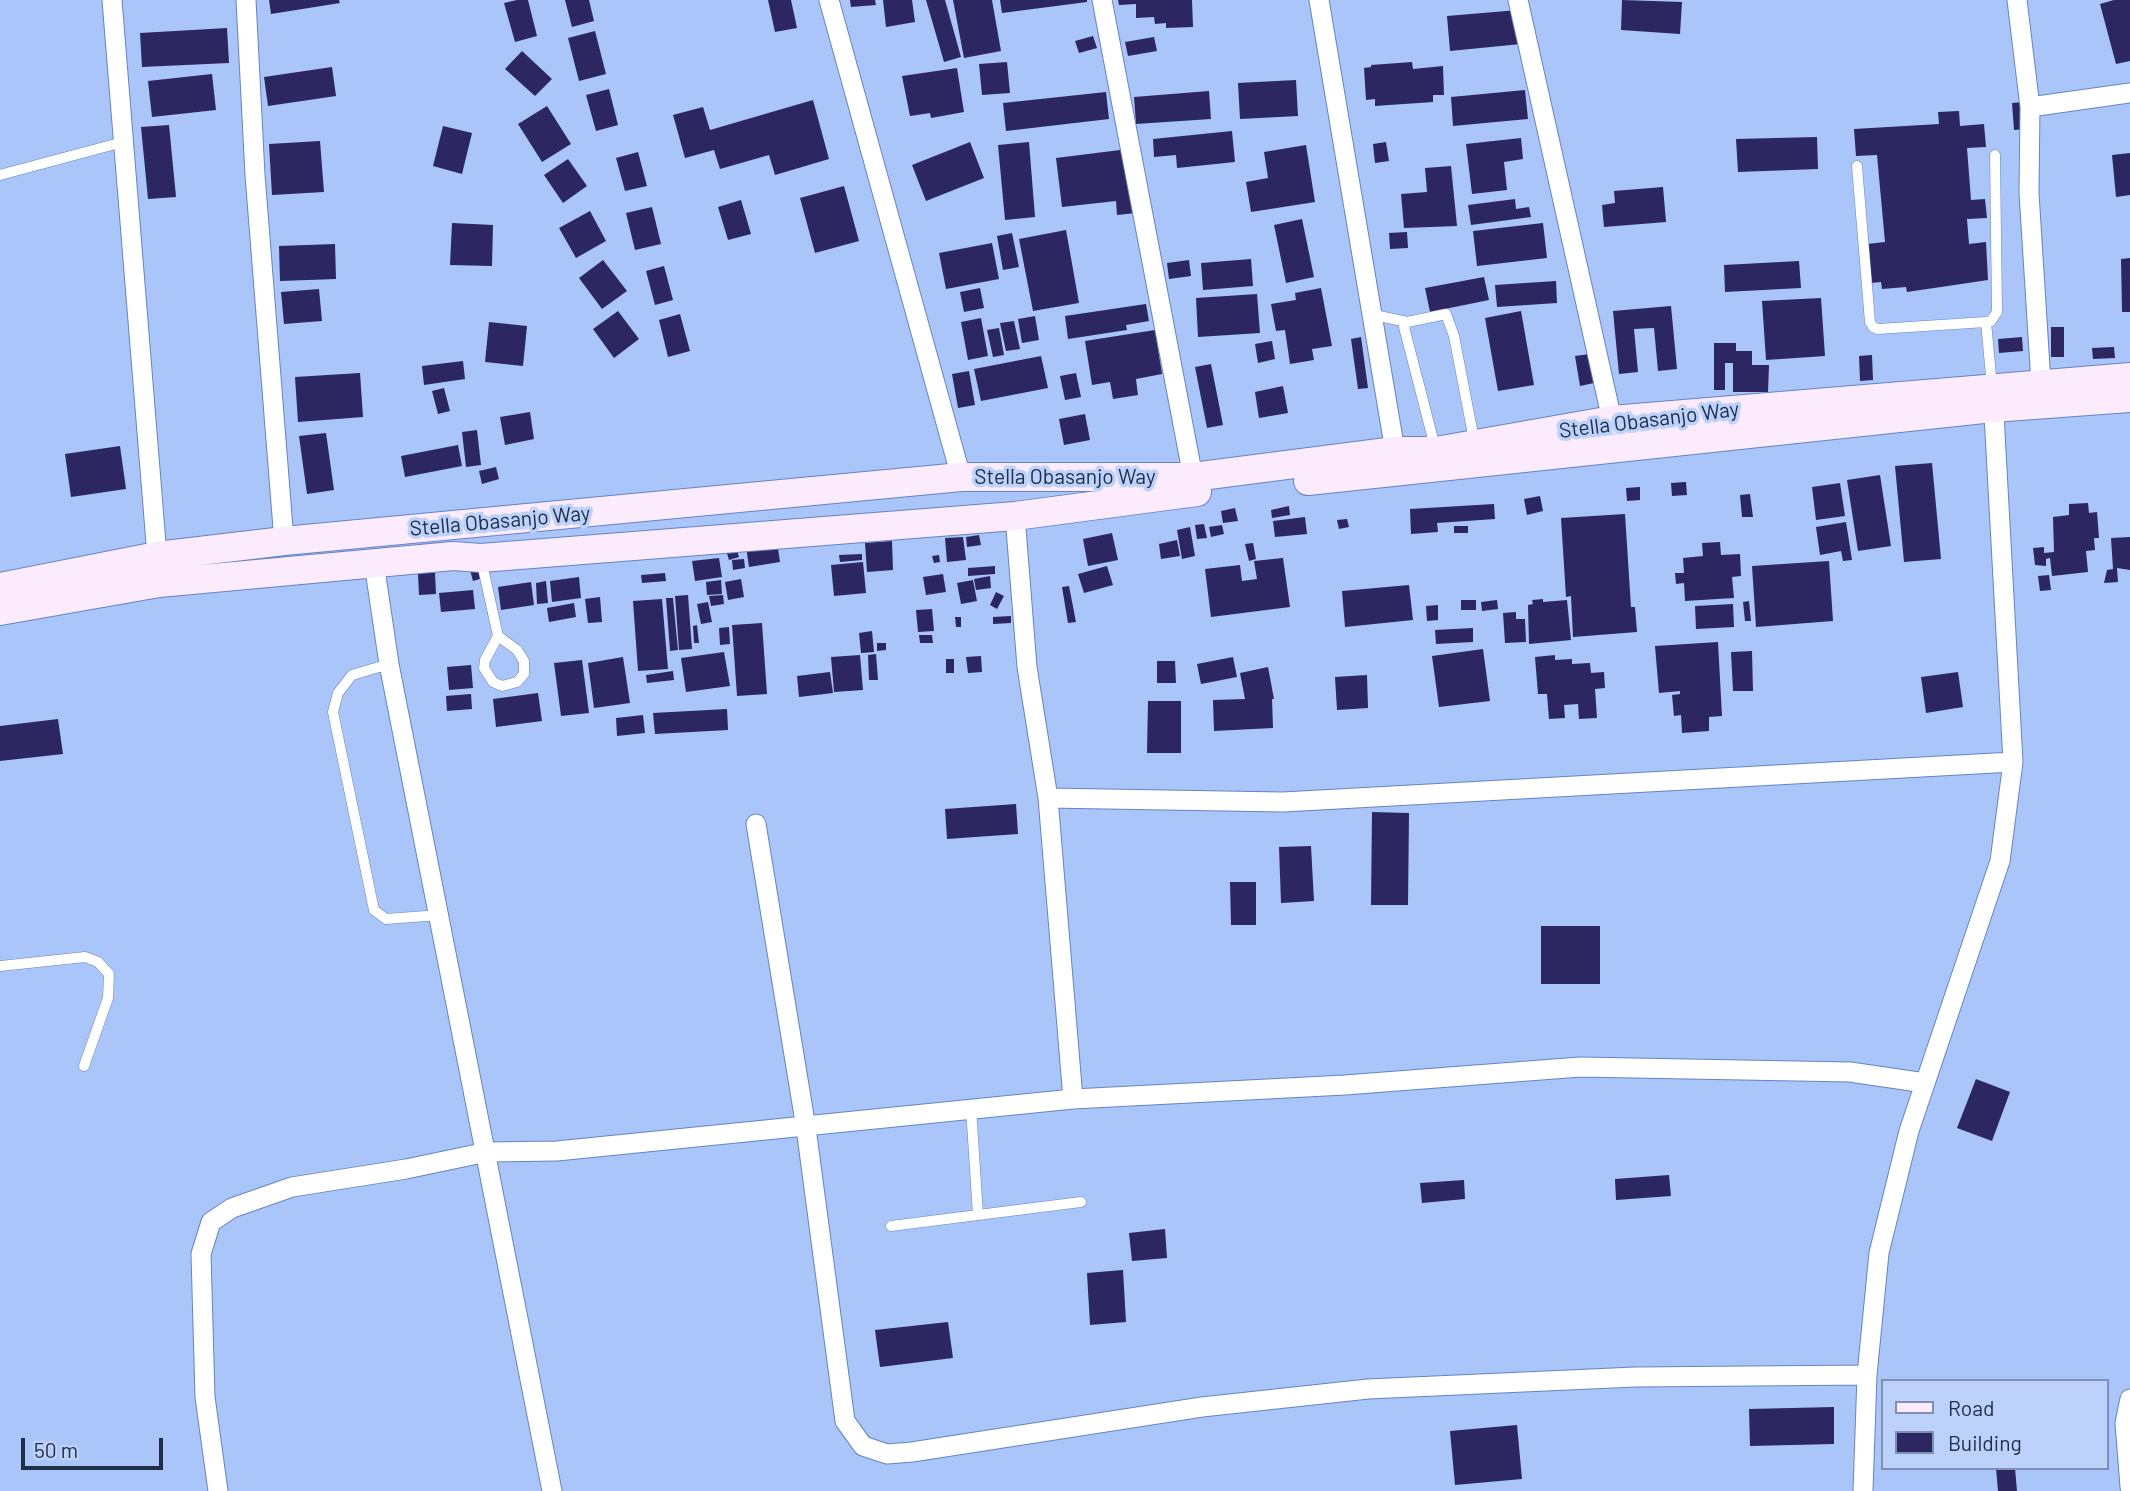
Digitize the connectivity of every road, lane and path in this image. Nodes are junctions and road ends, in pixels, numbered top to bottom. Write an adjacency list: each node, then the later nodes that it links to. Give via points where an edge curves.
1 (112, 0): 10 (street)
2 (246, 0): 27 (street)
3 (829, 0): 25 (street)
4 (1102, 0): 24 (street)
5 (1319, 0): 14 (street)
6 (1518, 0): 21 (street)
7 (2017, 0): 9 (street)
8 (2130, 93): 9 (street)
9 (2030, 107): 18 (street, via 2029,193)
10 (123, 142): 13 (lane); 30 (street)
11 (1995, 155): 16 (lane, via 1997,312)
12 (1857, 166): 16 (lane, via 1873,327)
13 (0, 175)
14 (1370, 314): 15 (lane); 22 (street)
15 (1407, 322): 23 (lane, via 1404,327); 23 (lane, via 1446,314 1450,320)
16 (1986, 322): 19 (lane)
17 (2130, 377): 18 (street, Stella Obasanjo Way)
18 (2041, 383): 19 (street, Stella Obasanjo Way)
19 (1993, 397): 20 (street); 21 (street, Stella Obasanjo Way); 23 (street); 35 (street)
20 (2130, 398)
21 (1612, 420): 23 (street, Stella Obasanjo Way)
22 (1395, 451): 23 (street, Stella Obasanjo Way); 24 (street, Stella Obasanjo Way)
23 (1456, 452): 26 (street)
24 (1193, 477): 25 (street, Stella Obasanjo Way)
25 (961, 478): 27 (street, Stella Obasanjo Way)
26 (1015, 516): 28 (street); 36 (street, via 1027,667)
27 (284, 541): 30 (street, Stella Obasanjo Way)
28 (481, 558): 29 (street, via 453,555); 33 (lane)
29 (374, 563): 30 (street); 34 (street)
30 (158, 570): 31 (street, Stella Obasanjo Way); 32 (street)
31 (0, 587)
32 (0, 611)
33 (498, 636): 33 (lane, via 524,661 524,674 517,682 493,682 484,668)
34 (389, 664): 38 (street); 38 (lane, via 352,675 338,693 333,712 374,910 386,919)
35 (2013, 762): 36 (street, via 1283,802); 41 (street, via 2000,861)
36 (1048, 798): 42 (street)
37 (756, 824): 44 (street)
38 (439, 915): 45 (street)
39 (0, 966): 40 (lane, via 85,957 109,974 108,998)
40 (84, 1066)
41 (1925, 1083): 42 (street, via 1850,1072 1580,1067 1345,1086); 49 (street, via 1879,1253)
42 (1073, 1099): 43 (street)
43 (971, 1107): 44 (street); 47 (lane)
44 (806, 1128): 45 (street, via 557,1151); 49 (street, via 845,1421 863,1447 887,1454 1202,1407 1368,1389 1635,1377)
45 (486, 1152): 52 (street, via 406,1170 292,1187 232,1208 211,1222 201,1254 205,1397); 53 (street)
46 (1082, 1202): 47 (lane)
47 (978, 1215): 48 (lane)
48 (891, 1226)
49 (1867, 1375): 54 (street)
50 (2130, 1399): 51 (street, via 2126,1423)
51 (2130, 1487)
52 (218, 1491)
53 (552, 1491)
54 (1863, 1491)

